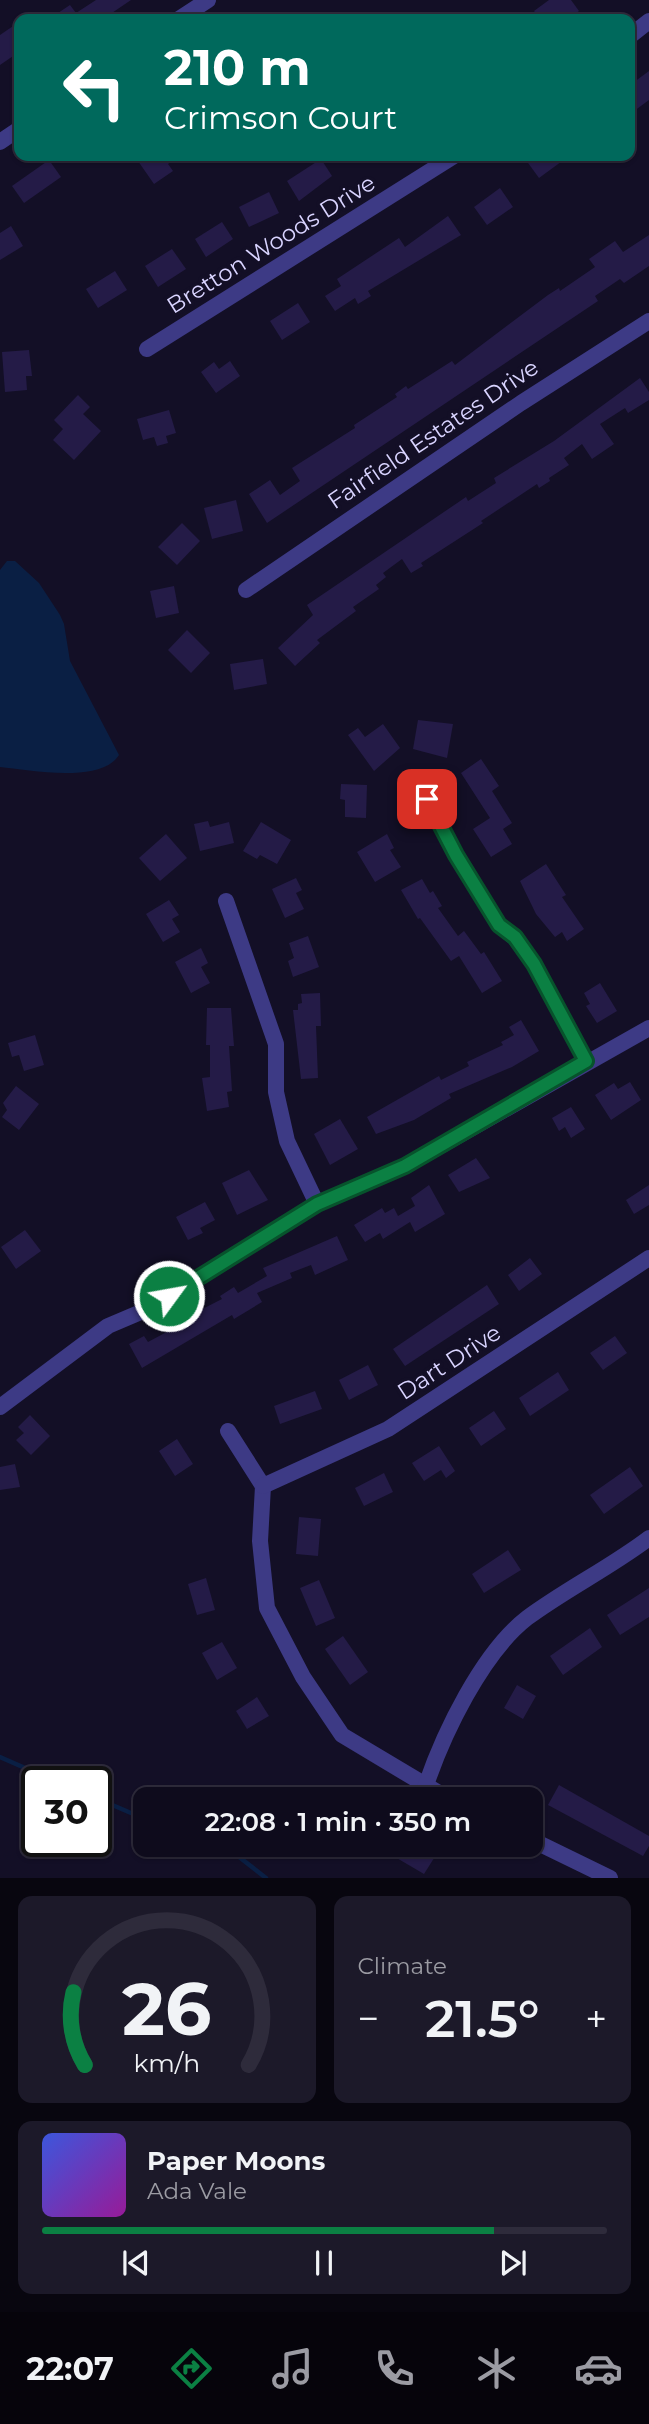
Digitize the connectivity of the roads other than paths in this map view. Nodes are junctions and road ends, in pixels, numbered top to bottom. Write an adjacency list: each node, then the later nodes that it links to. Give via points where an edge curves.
1 (208, 0): 2 (street)
2 (186, 14)
3 (649, 21): 4 (street)
4 (635, 32)
5 (446, 161): 7 (street, Bretton Woods Drive)
6 (649, 321): 8 (street, Fairfield Estates Drive)
7 (147, 349)
8 (246, 590)
9 (427, 799): 12 (street, via 499,925 515,937 534,964)
10 (226, 901): 13 (street, via 276,1044 276,1092 287,1141)
11 (649, 1027): 12 (street)
12 (586, 1061): 13 (street, via 405,1166)
13 (317, 1204): 15 (street, via 148,1308 108,1326)
14 (649, 1258): 17 (street, Dart Drive, via 388,1429)
15 (0, 1407)
16 (228, 1431): 17 (street)
17 (263, 1486): 19 (street, via 260,1541 267,1608 303,1678 342,1735)
18 (649, 1538): 20 (street, via 526,1619 493,1653 436,1757)
19 (423, 1787)
20 (425, 1787)
21 (543, 1845): 22 (street)
22 (610, 1878)

